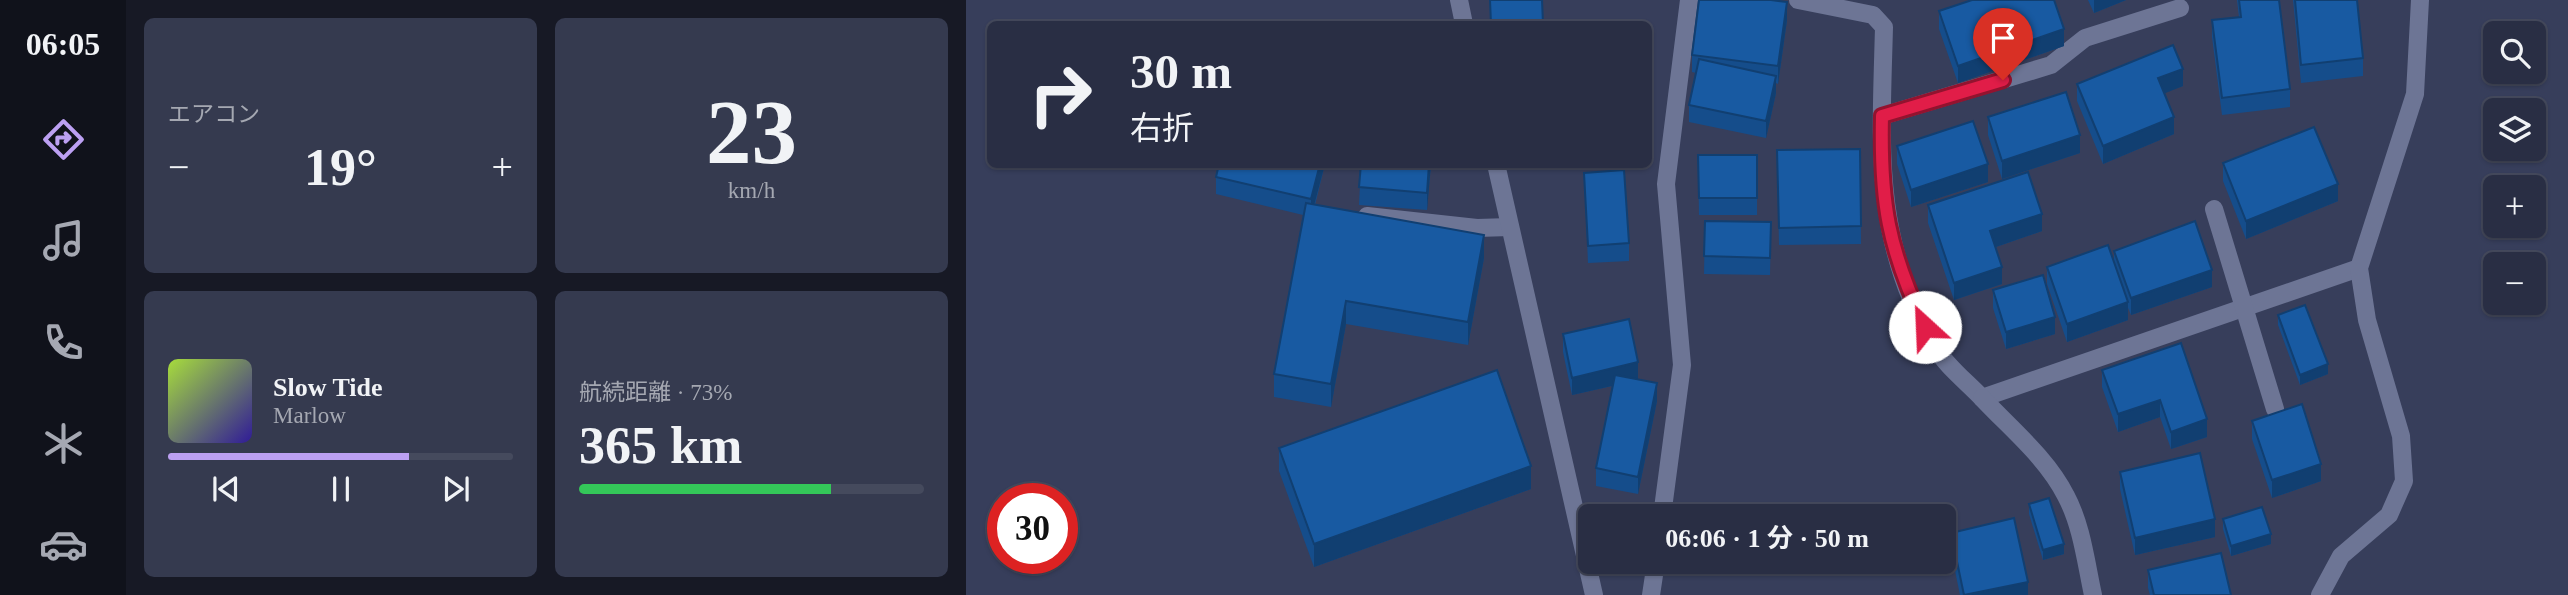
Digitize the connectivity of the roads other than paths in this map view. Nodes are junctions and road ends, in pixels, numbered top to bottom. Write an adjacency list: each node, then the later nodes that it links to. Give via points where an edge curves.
1 (1459, 0): 6 (street)
2 (1689, 0): 16 (street, via 1666,184 1682,365)
3 (1798, 0): 7 (street, via 1873,15 1884,27)
4 (2420, 0): 12 (street, via 2415,94)
5 (2180, 8): 7 (street, via 2085,38 2051,65)
6 (1463, 21)
7 (1882, 116): 14 (street, via 1881,172 1887,226 1904,282 1936,349)
8 (1497, 168): 11 (street)
9 (2214, 209): 13 (street)
10 (1344, 213): 11 (street, via 1477,228)
11 (1510, 227): 18 (street)
12 (2359, 268): 13 (street); 21 (street, via 2367,320 2401,436 2404,481 2389,515 2341,556)
13 (2245, 306): 14 (street); 15 (street)
14 (1982, 398): 20 (street, via 2044,463 2067,497)
15 (2275, 409)
16 (1664, 504)
17 (1654, 574): 19 (street)
18 (1594, 595)
19 (1651, 595)
20 (2094, 595)
21 (2320, 595)

